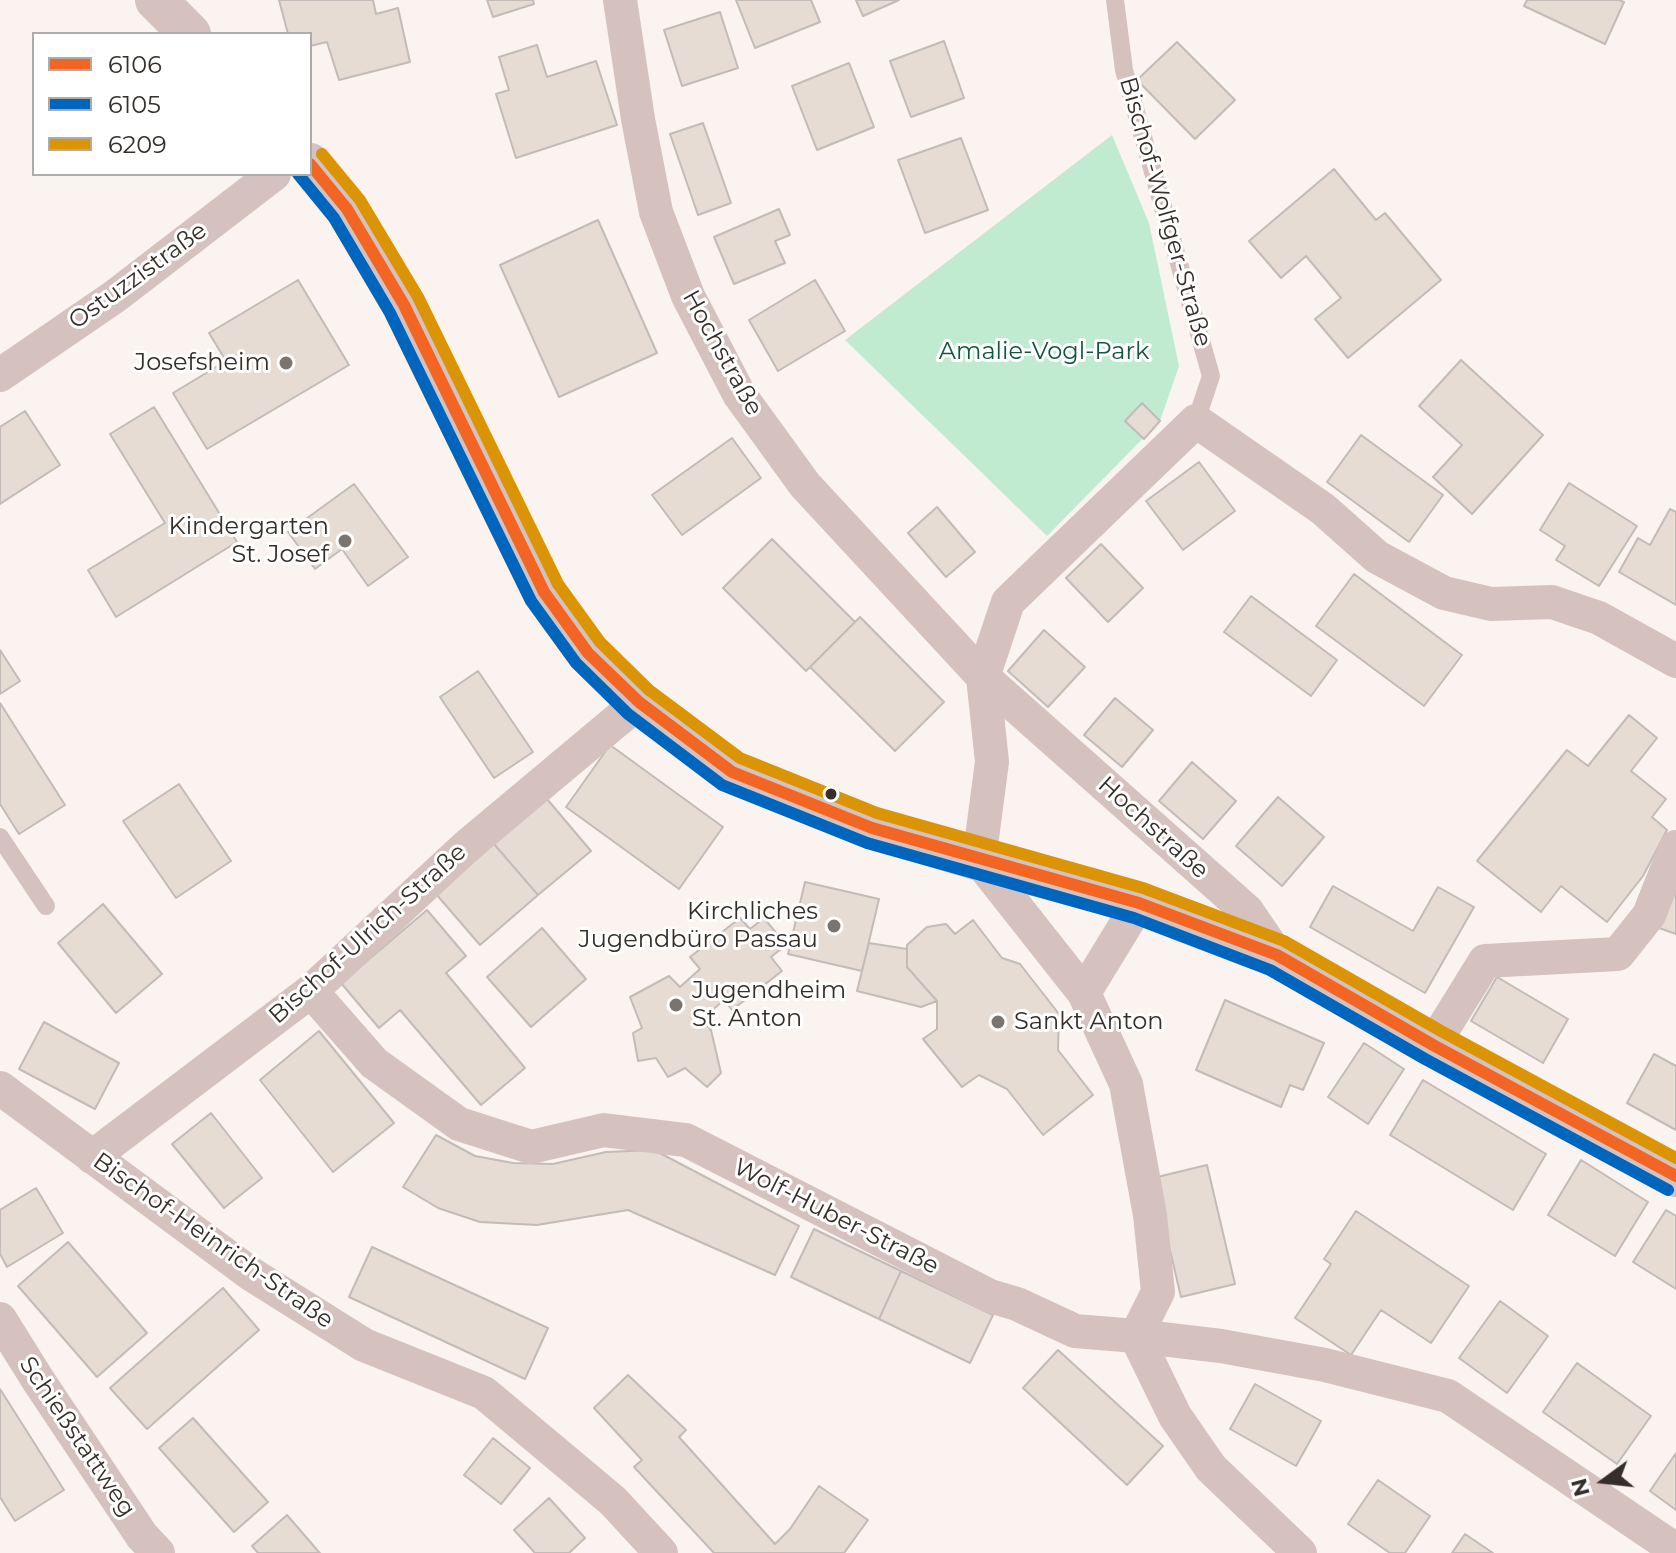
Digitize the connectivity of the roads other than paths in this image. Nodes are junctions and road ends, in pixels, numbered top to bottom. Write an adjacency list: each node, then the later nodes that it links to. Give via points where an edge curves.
1 (156, 0): 4 (street)
2 (620, 0): 10 (street, Hochstraße, via 656,212 688,296 739,394 805,485)
3 (1115, 0): 8 (lane, Bischof-Wolfger-Straße, via 1124,70 1211,376)
4 (188, 32)
5 (312, 166): 11 (street, via 347,209 404,305 544,592 588,653)
6 (271, 176): 7 (street, Ostuzzistraße, via 114,297)
7 (0, 375)
8 (1196, 421): 9 (street, via 1323,509 1377,557 1444,593 1491,604 1552,602 1599,618); 10 (street, Bischof-Wolfger-Straße, via 1008,602)
9 (1676, 661)
10 (983, 677): 14 (street, via 992,762); 17 (street, Hochstraße, via 1247,911)
11 (639, 702): 14 (street, via 732,772 872,828); 18 (street, Bischof-Ulrich-Straße, via 467,846)
12 (0, 837): 16 (lane)
13 (1676, 847): 20 (street, via 1649,915 1618,954 1485,961)
14 (979, 860): 15 (street); 19 (street)
15 (1139, 903): 17 (street); 19 (street)
16 (46, 906)
17 (1277, 955): 20 (street)
18 (311, 991): 22 (street, Bischof-Ulrich-Straße); 25 (street, Wolf-Huber-Straße, via 374,1063 459,1124 531,1147 604,1130 686,1140 990,1296 1075,1331)
19 (1084, 993): 25 (street, via 1126,1084 1150,1215 1158,1292)
20 (1433, 1045): 23 (street)
21 (0, 1088): 22 (street, Bischof-Heinrich-Straße)
22 (92, 1157): 28 (street, Bischof-Heinrich-Straße, via 251,1274 364,1345 484,1393 613,1501)
23 (1676, 1176)
24 (0, 1319): 27 (street, Schießstattweg)
25 (1136, 1336): 26 (street, Wolf-Huber-Straße, via 1325,1365 1448,1396); 29 (street, via 1175,1416 1211,1468)
26 (1676, 1550)
27 (158, 1553)
28 (661, 1553)
29 (1300, 1553)

